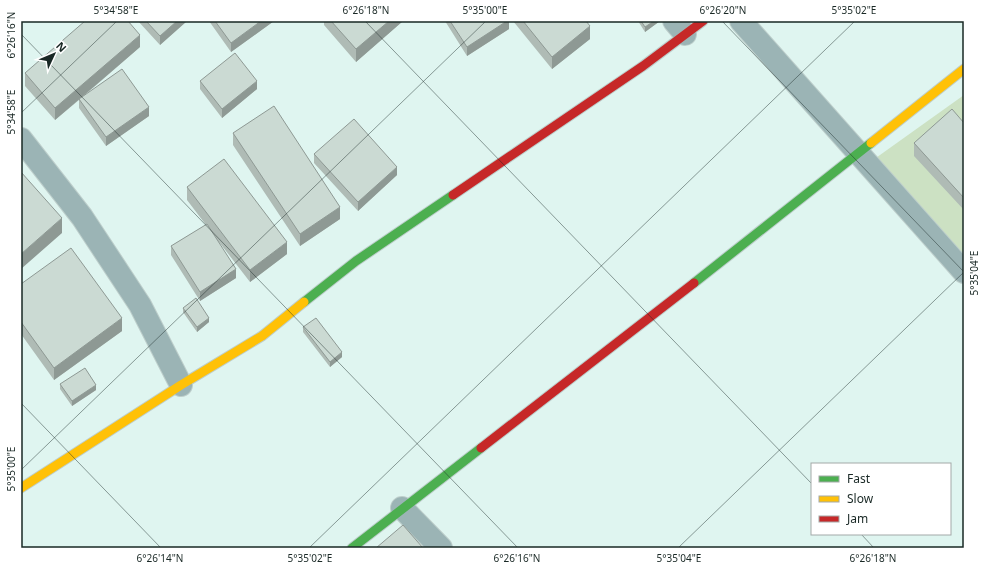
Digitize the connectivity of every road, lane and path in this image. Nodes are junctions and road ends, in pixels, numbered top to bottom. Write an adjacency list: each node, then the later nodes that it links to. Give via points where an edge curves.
1 (703, 21): 3 (street)
2 (741, 21): 6 (street)
3 (679, 28): 8 (street, via 643,66 356,261 262,336)
4 (964, 68): 6 (street)
5 (21, 139): 8 (street, via 82,217 131,292)
6 (858, 152): 7 (street); 10 (street, via 673,299)
7 (964, 272)
8 (181, 385): 9 (street)
9 (21, 488)
10 (402, 508): 11 (street); 12 (street)
11 (352, 548)
12 (440, 548)

